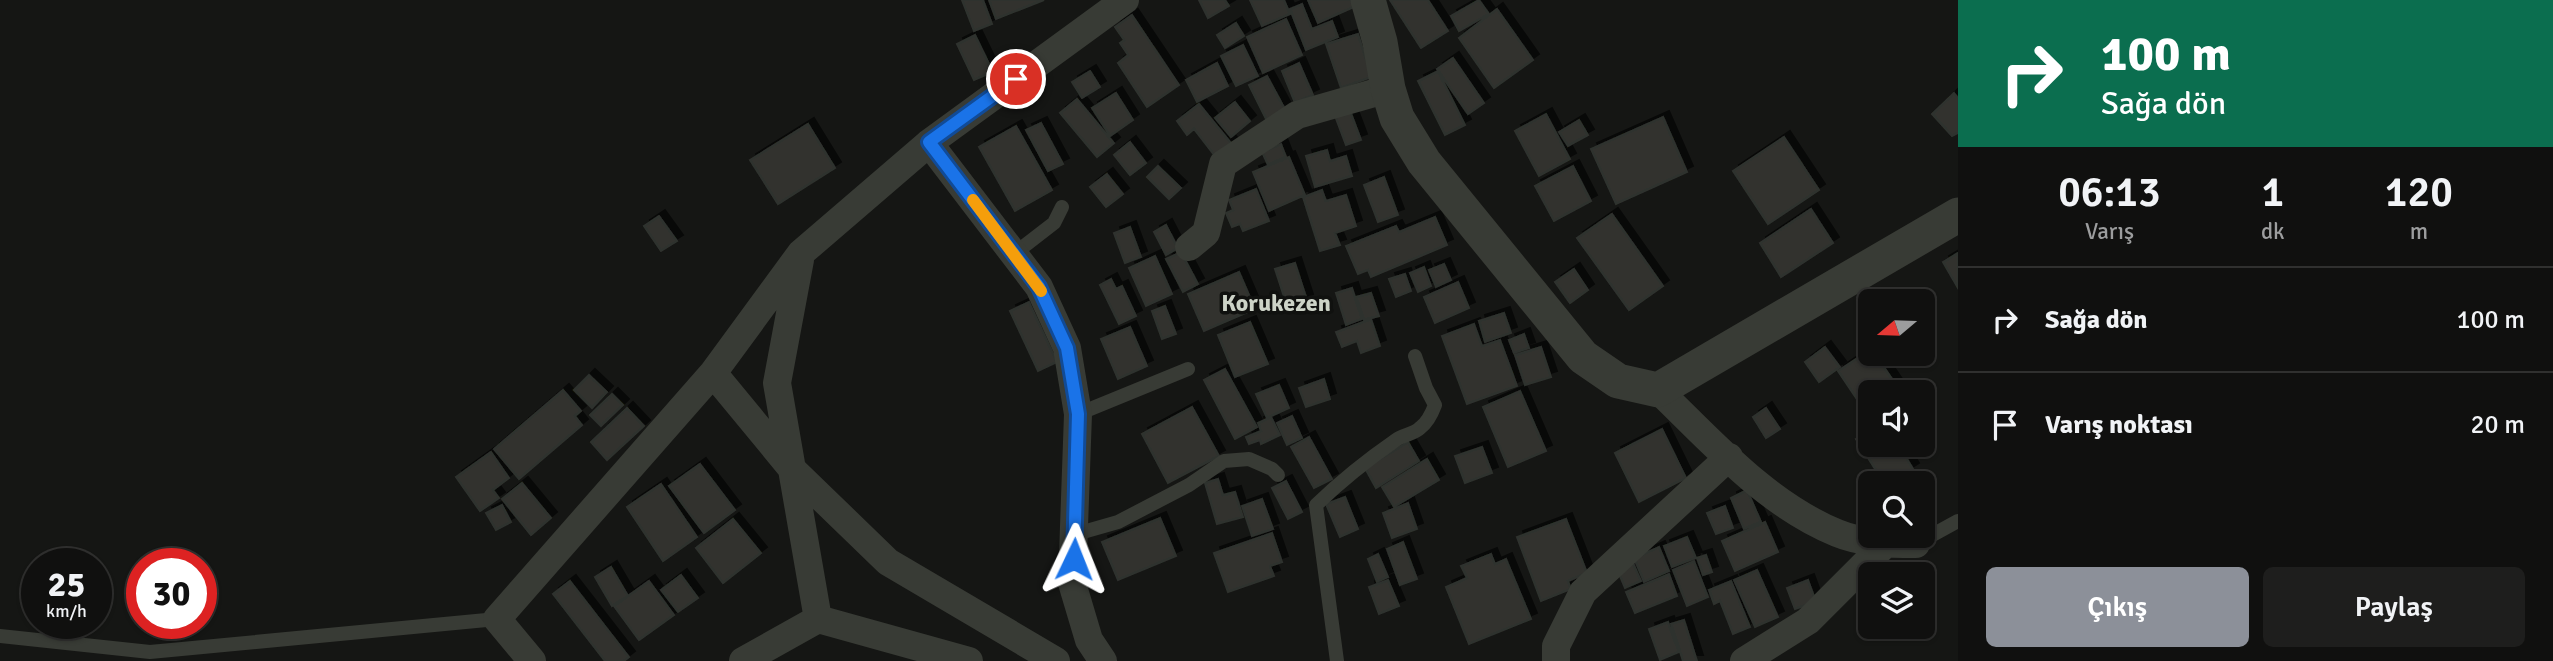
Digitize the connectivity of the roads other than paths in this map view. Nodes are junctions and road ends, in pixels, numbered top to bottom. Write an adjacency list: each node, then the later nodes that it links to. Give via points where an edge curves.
1 (1125, 0): 4 (street)
2 (1368, 0): 3 (street)
3 (1388, 89): 7 (street, via 1297,115 1223,164 1206,233); 13 (street, via 1397,118 1424,162 1583,357 1618,381)
4 (929, 142): 8 (street); 9 (street)
5 (1062, 206): 9 (lane, via 1054,223)
6 (1958, 215): 13 (street)
7 (1189, 247)
8 (801, 253): 12 (street); 16 (street, via 778,383)
9 (1014, 254): 14 (street, via 1039,287 1067,348)
10 (1415, 356): 31 (lane, via 1435,405 1432,413 1421,428 1376,454 1316,505)
11 (1188, 369): 14 (lane)
12 (713, 373): 16 (street); 23 (street)
13 (1658, 390): 15 (street)
14 (1078, 414): 19 (street)
15 (1729, 457): 21 (street, via 1790,510); 32 (street, via 1583,593 1556,646)
16 (793, 470): 24 (street); 29 (street, via 888,562)
17 (1278, 475): 19 (lane, via 1249,459 1224,461 1118,522)
18 (1958, 521): 20 (lane)
19 (1076, 534): 30 (street, via 1072,583 1089,640)
20 (1935, 534)
21 (1858, 539)
22 (1881, 548): 33 (street, via 1808,621)
23 (496, 619): 25 (lane, via 150,652); 26 (street)
24 (818, 619): 27 (street); 28 (street)
25 (0, 636)
26 (532, 661)
27 (743, 661)
28 (969, 661)
29 (1056, 661)
30 (1103, 661)
31 (1337, 661)
32 (1556, 661)
33 (1744, 661)

